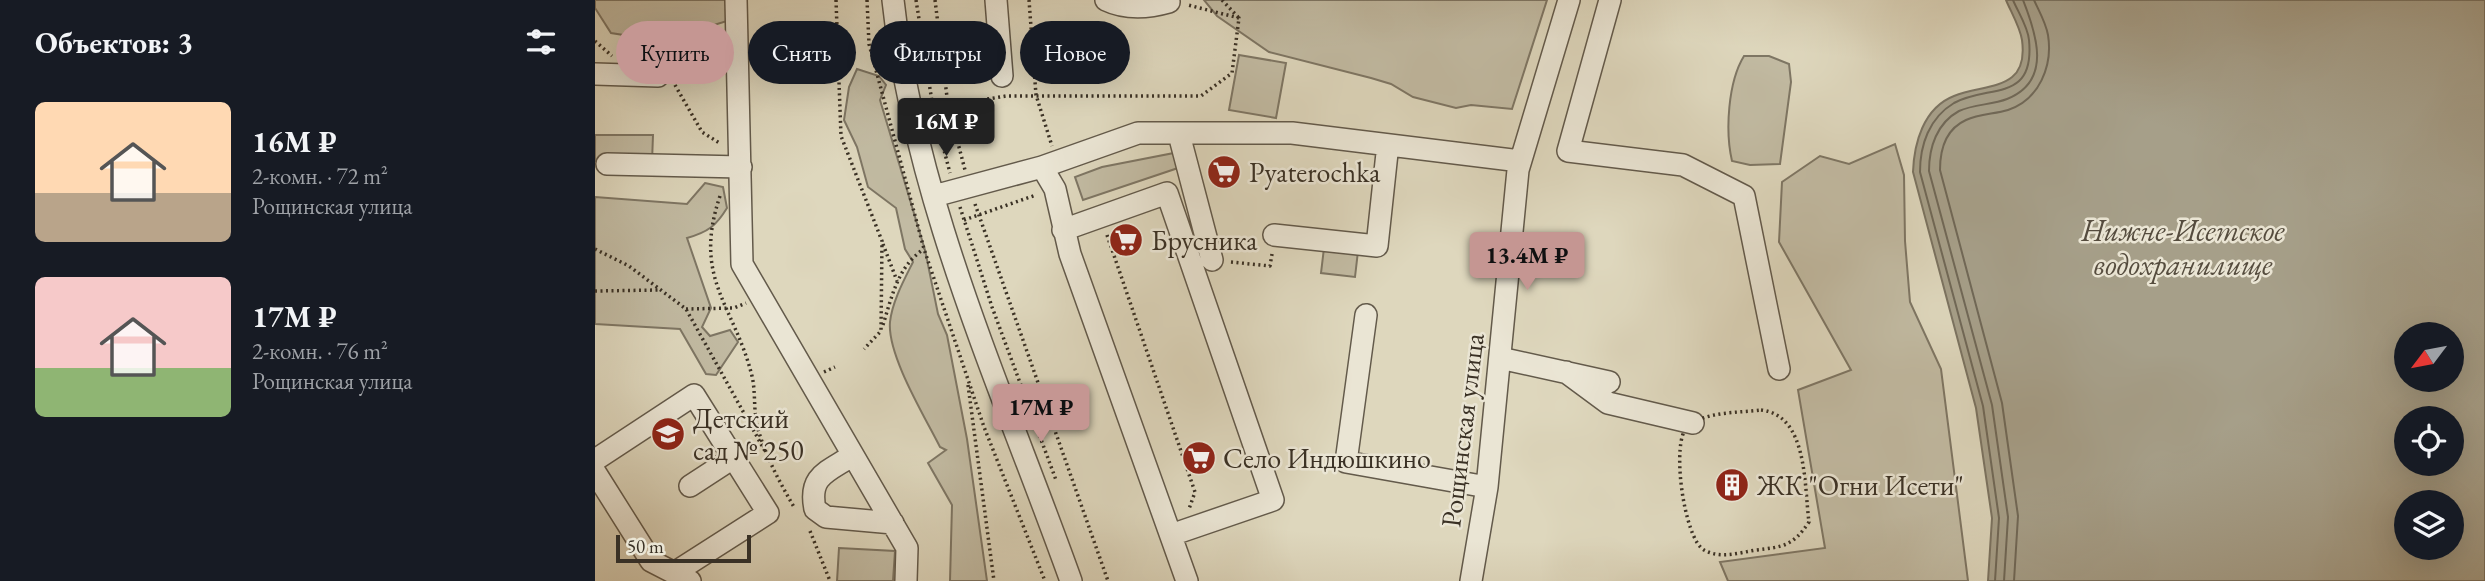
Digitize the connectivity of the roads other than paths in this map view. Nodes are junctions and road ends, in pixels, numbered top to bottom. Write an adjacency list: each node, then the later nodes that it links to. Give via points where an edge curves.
1 (736, 0): 14 (street)
2 (893, 0): 17 (street, via 897,40)
3 (996, 0): 8 (street)
4 (1106, 0): 7 (street, via 1147,8)
5 (1569, 0): 13 (street, Рощинская улица)
6 (1610, 0): 23 (street, via 1568,151 1683,165 1744,195)
7 (1169, 2)
8 (998, 21)
9 (595, 74): 10 (street)
10 (616, 75)
11 (1181, 142): 20 (street)
12 (1387, 153): 19 (street, via 1377,246)
13 (1520, 161): 16 (street, via 1291,133 1138,133); 22 (street, Рощинская улица)
14 (737, 163): 15 (street); 27 (street, via 742,264)
15 (607, 164)
16 (1049, 165): 17 (street); 18 (street)
17 (934, 196): 37 (street, via 973,321)
18 (1062, 230): 34 (street); 34 (street, via 1167,193 1273,500)
19 (1274, 235)
20 (1212, 260)
21 (1366, 315): 32 (street, via 1346,462)
22 (1500, 358): 24 (street); 32 (street, Рощинская улица)
23 (1779, 369)
24 (1566, 372): 25 (street); 26 (street, via 1608,404)
25 (1609, 382)
26 (1693, 423)
27 (853, 455): 33 (street); 33 (street, via 818,479 811,492 815,509 826,517)
28 (733, 458): 29 (street, via 694,395); 31 (street); 35 (street, via 768,513)
29 (595, 460)
30 (595, 472): 35 (street, via 651,561)
31 (690, 486)
32 (1487, 487): 39 (street, Рощинская улица)
33 (893, 523): 36 (street, via 907,548)
34 (1178, 533): 38 (street)
35 (682, 577)
36 (906, 581)
37 (1071, 581)
38 (1187, 581)
39 (1471, 581)

